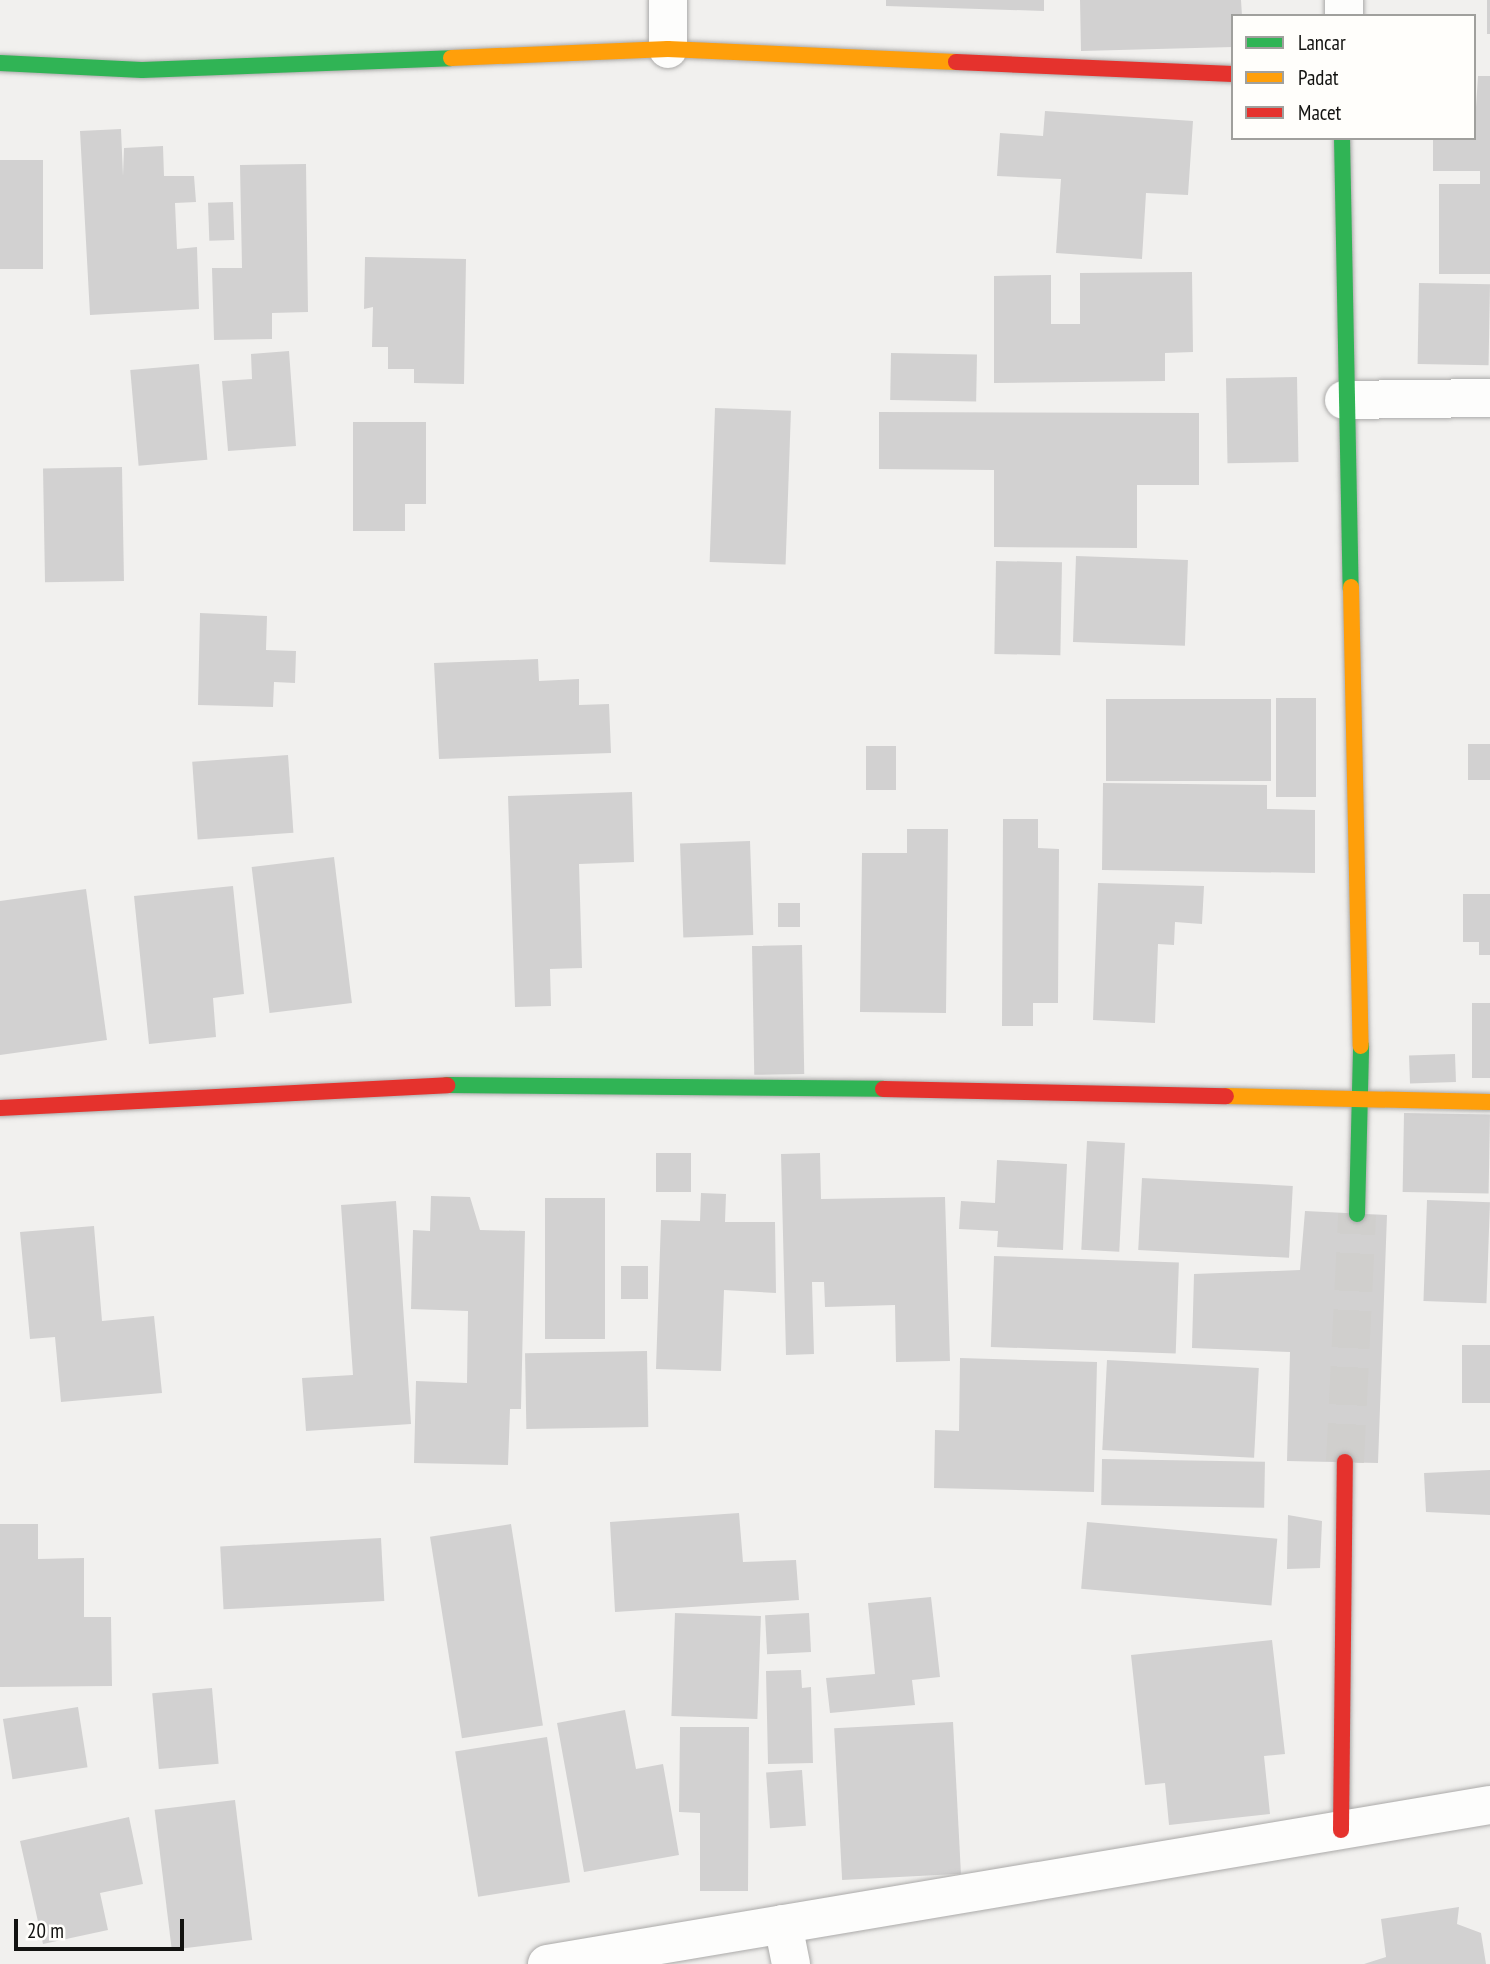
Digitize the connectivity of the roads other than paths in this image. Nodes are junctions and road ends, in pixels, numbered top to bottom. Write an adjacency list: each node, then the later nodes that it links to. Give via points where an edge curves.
1 (668, 0): 2 (street)
2 (668, 49): 3 (street, via 142,70); 4 (street)
3 (0, 63)
4 (1231, 74)
5 (1342, 140): 7 (street)
6 (1490, 398): 7 (street)
7 (1344, 400): 9 (street)
8 (1490, 1102): 9 (street)
9 (1362, 1103): 10 (street, via 525,1081); 11 (street)
10 (0, 1108)
11 (1357, 1214)
12 (1345, 1462): 14 (street)
13 (1490, 1805): 14 (street)
14 (1341, 1830): 15 (street)
15 (783, 1924): 16 (street); 17 (street)
16 (547, 1964)
17 (791, 1964)

